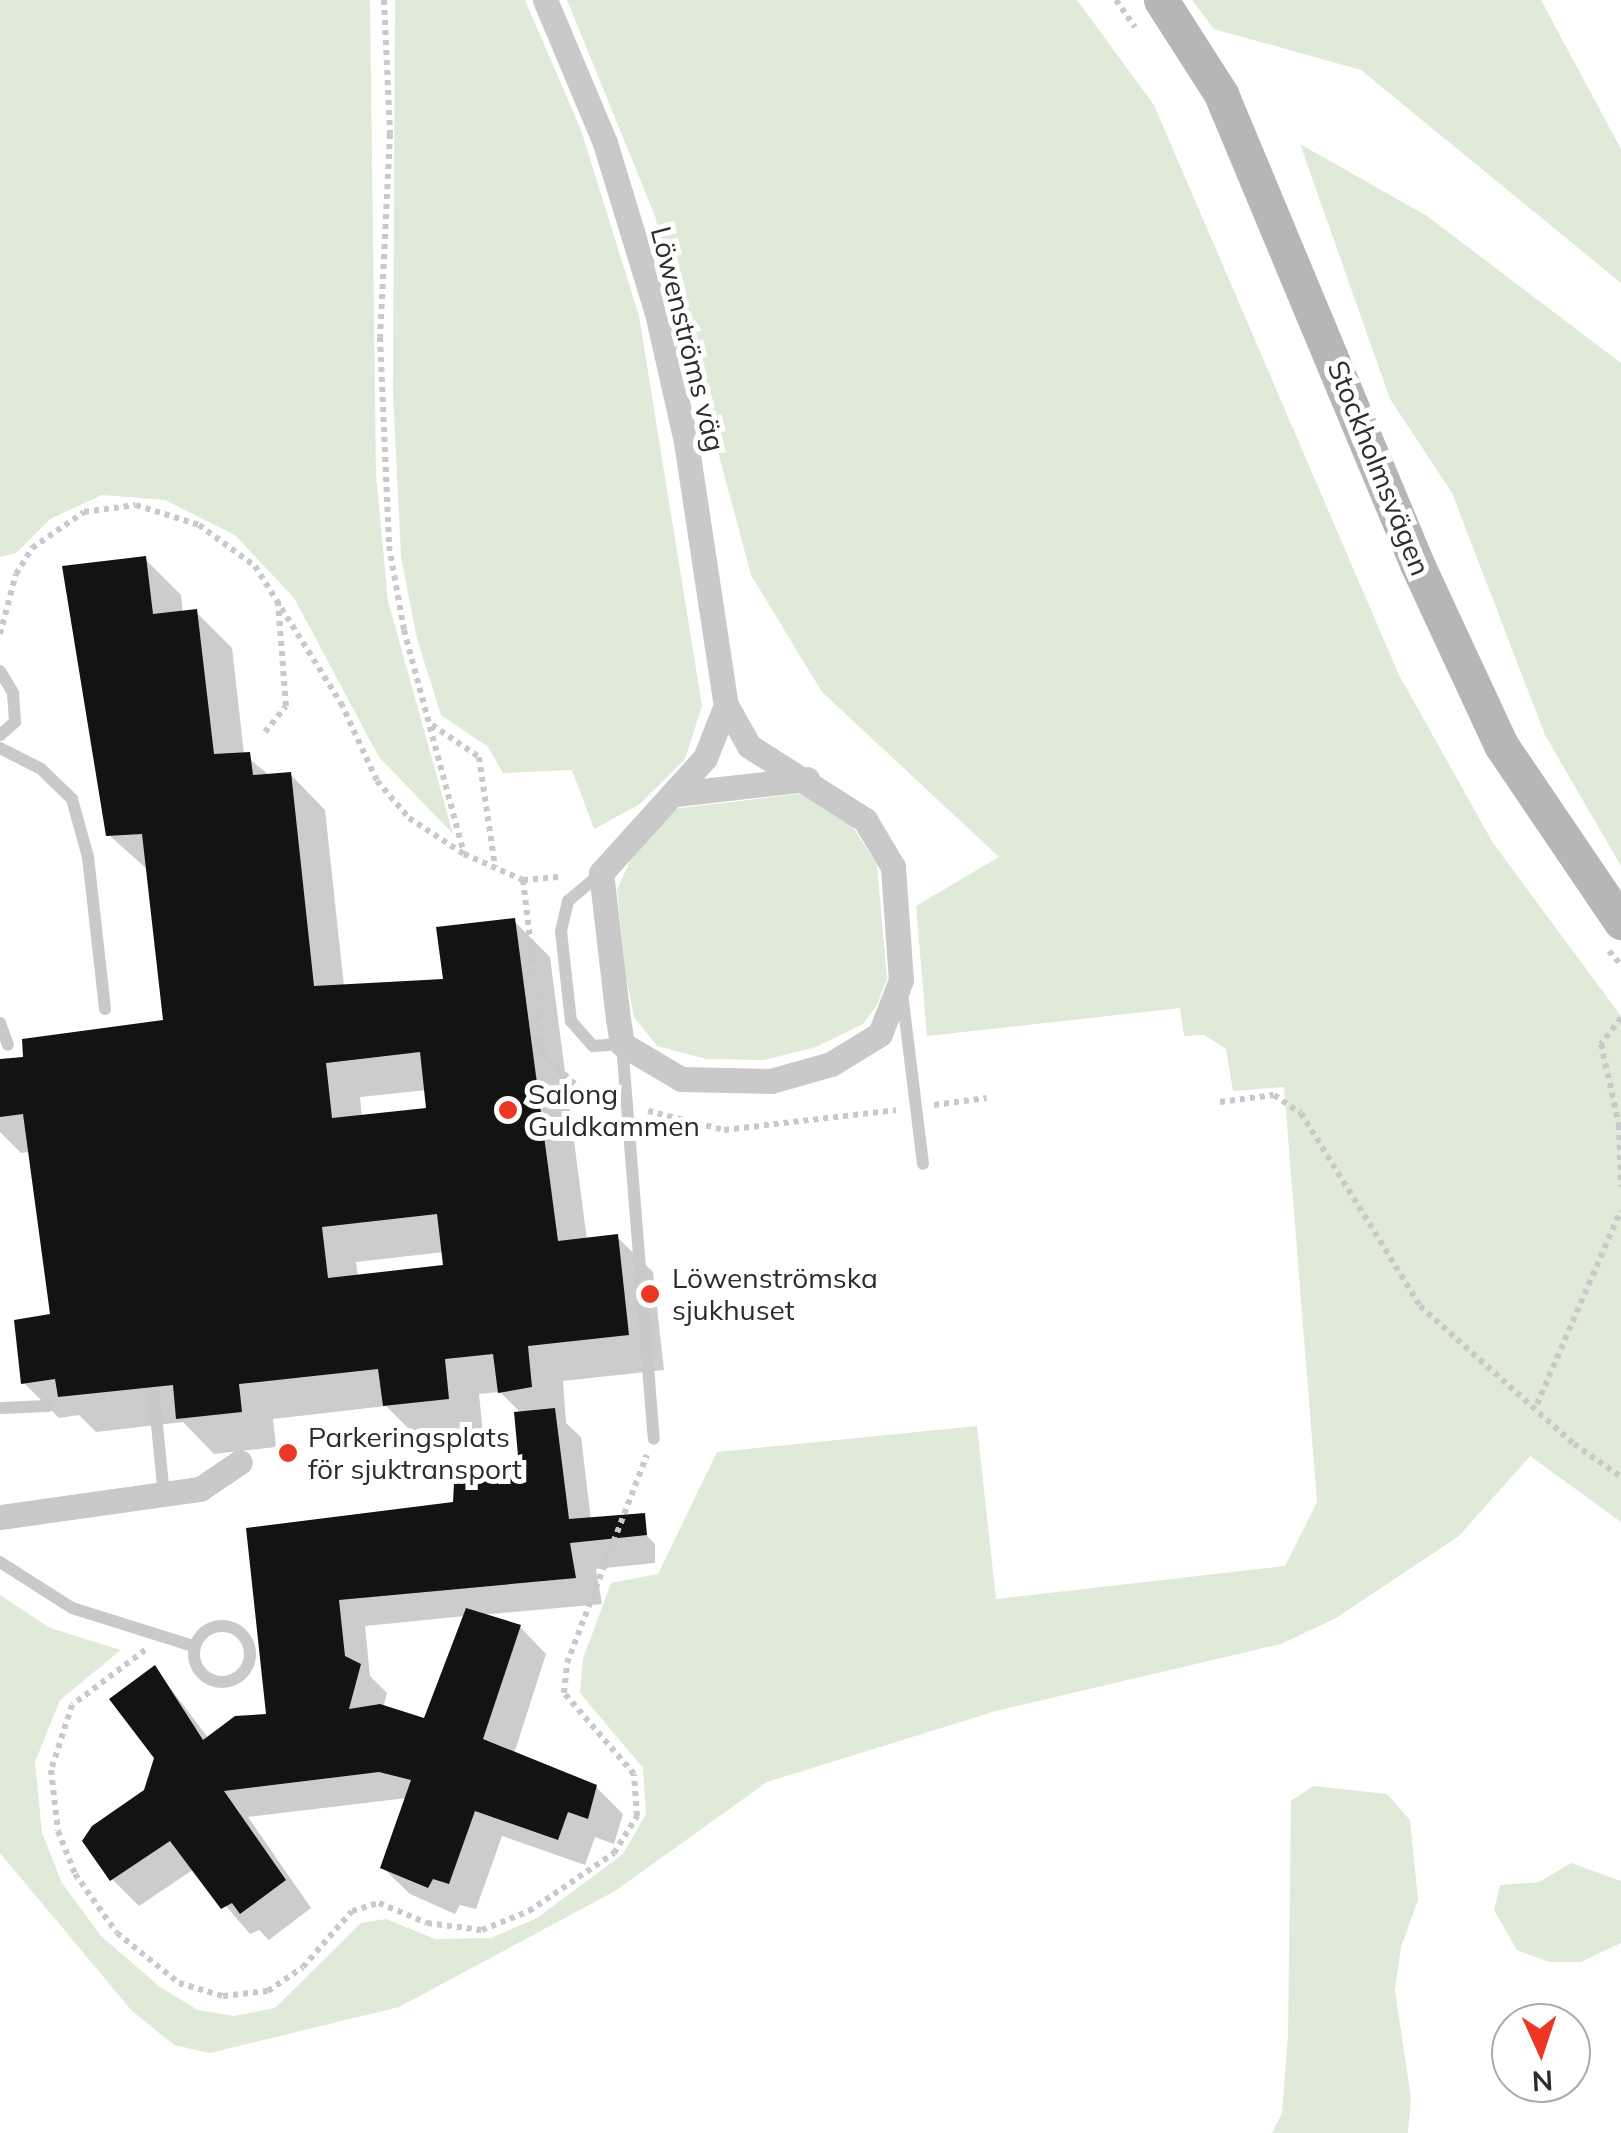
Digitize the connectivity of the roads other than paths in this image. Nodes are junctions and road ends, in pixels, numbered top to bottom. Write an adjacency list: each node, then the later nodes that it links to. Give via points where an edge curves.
1 (545, 0): 4 (street, Löwenströms väg, via 605,143 657,314 686,442)
2 (1161, 0): 10 (street, Stockholmsvägen, via 1222,94 1417,564 1501,745)
3 (0, 671): 5 (lane, via 12,692 15,722)
4 (726, 705): 7 (street, Löwenströms väg, via 749,746); 8 (street, via 705,758)
5 (0, 735)
6 (0, 748): 12 (lane, via 40,769 72,799 88,857)
7 (808, 778): 8 (street); 11 (street, Löwenströms väg, via 865,820 893,868)
8 (676, 794): 9 (street)
9 (601, 873): 14 (street); 14 (lane, via 568,901 561,930 569,1003 572,1021 593,1046)
10 (1621, 922)
11 (900, 980): 14 (street, Löwenströms väg, via 880,1034 831,1064 771,1081 681,1079); 16 (lane)
12 (105, 1008)
13 (0, 1023): 15 (lane)
14 (622, 1044): 20 (lane, via 622,1108)
15 (8, 1045)
16 (923, 1164)
17 (154, 1395): 22 (lane)
18 (48, 1406): 19 (lane)
19 (0, 1408)
20 (654, 1439)
21 (240, 1462): 22 (street, via 200,1489)
22 (164, 1495): 23 (street)
23 (0, 1517)
24 (0, 1562): 25 (lane, via 72,1608)
25 (194, 1646): 25 (lane, via 196,1663 211,1680 232,1682 248,1669 242,1634 223,1626 204,1631)

